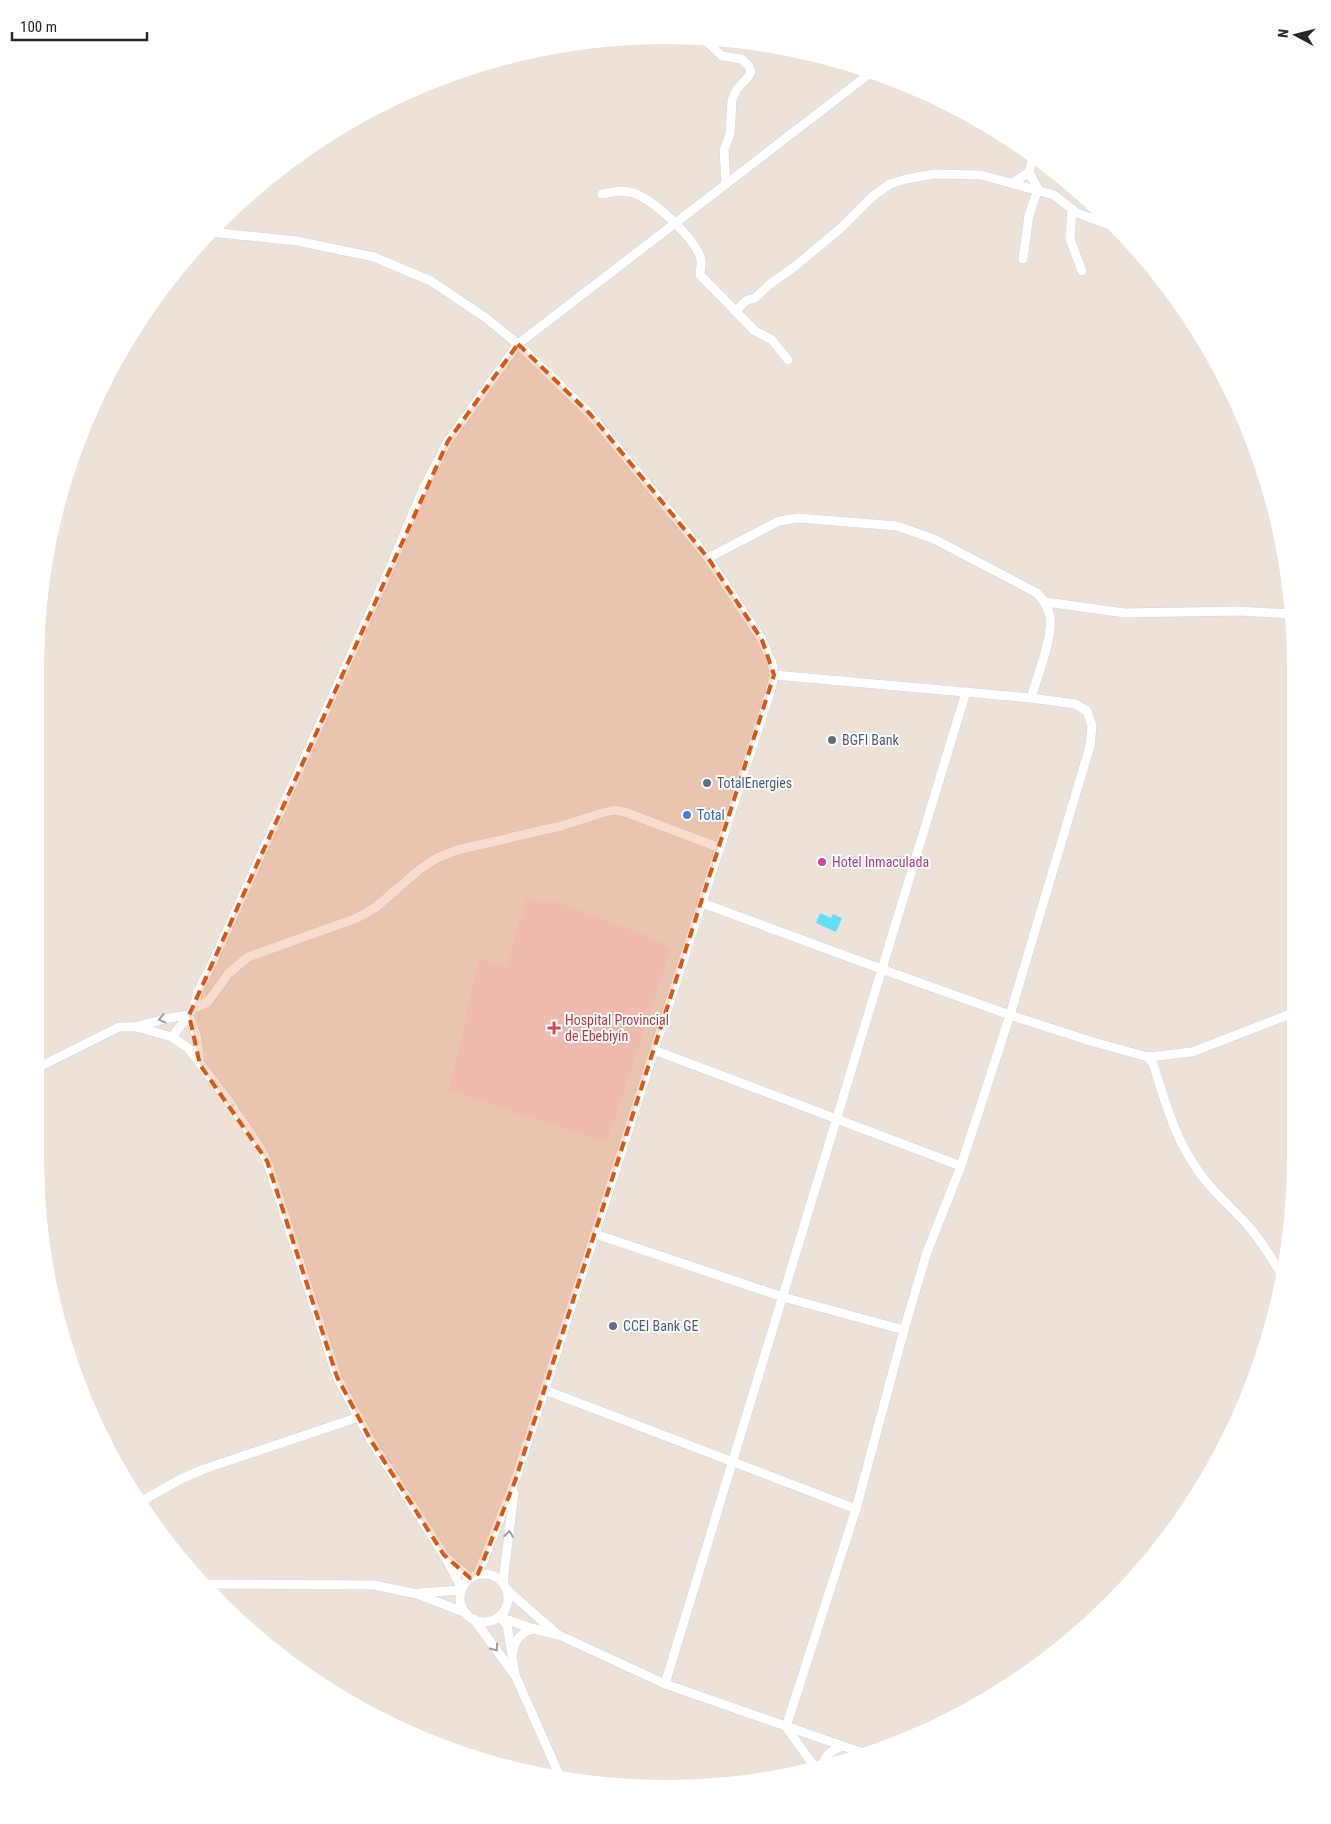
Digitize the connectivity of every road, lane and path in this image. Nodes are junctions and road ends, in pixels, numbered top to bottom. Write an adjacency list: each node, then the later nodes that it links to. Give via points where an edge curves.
1 (711, 45): 6 (street, via 722,56 741,59 751,72 732,100 730,134 724,150)
2 (864, 77): 6 (street)
3 (1031, 163): 4 (street)
4 (1029, 172): 5 (street); 7 (street)
5 (1013, 183): 7 (street); 15 (street, via 981,175 934,174 890,184 872,196 841,228 794,267)
6 (726, 184): 11 (street)
7 (1038, 189): 9 (street, via 1060,198); 13 (street, via 1029,215)
8 (602, 194): 11 (street, via 631,192)
9 (1072, 209): 10 (street); 14 (street, via 1070,239)
10 (1099, 220)
11 (675, 223): 15 (street, via 700,256 700,276); 16 (street)
12 (219, 233): 16 (street, via 297,241 374,257 431,281)
13 (1023, 259)
14 (1082, 271)
15 (734, 311): 17 (street, via 755,331 772,340)
16 (518, 344): 18 (street, via 592,415); 27 (street, via 448,441 424,487)
17 (788, 360)
18 (708, 558): 19 (street, via 779,522 798,518 897,526 934,539 1036,593); 21 (street, via 762,640)
19 (1046, 602): 20 (street, via 1125,613); 23 (street, via 1050,631)
20 (1285, 614)
21 (774, 675): 22 (street); 24 (street)
22 (966, 692): 23 (street); 26 (street)
23 (1031, 698): 28 (street, via 1076,704 1087,711 1092,726 1090,746)
24 (720, 848): 25 (street); 27 (street, via 614,810 457,850 420,869 376,907 357,918 248,957 228,974 208,1002)
25 (702, 903): 26 (street); 32 (street)
26 (884, 970): 28 (street); 36 (street)
27 (191, 1011): 30 (street, one-way to 30); 31 (street); 35 (street)
28 (1010, 1015): 33 (street); 37 (street)
29 (1287, 1015): 33 (street, via 1192,1052)
30 (136, 1027): 31 (street); 34 (street, via 110,1030)
31 (172, 1037): 35 (street, via 188,1048)
32 (654, 1050): 36 (street); 38 (street)
33 (1148, 1057): 39 (street, via 1182,1147 1199,1173 1268,1250)
34 (44, 1064)
35 (200, 1065): 43 (street, via 254,1138 266,1161 337,1378)
36 (837, 1121): 37 (street); 40 (street)
37 (961, 1166): 41 (street, via 927,1252)
38 (595, 1234): 40 (street); 42 (street)
39 (1277, 1267)
40 (783, 1297): 41 (street); 44 (street)
41 (904, 1330): 47 (street)
42 (545, 1390): 44 (street); 45 (street)
43 (359, 1417): 46 (street, via 204,1469); 48 (street)
44 (731, 1462): 47 (street); 61 (street)
45 (515, 1481): 49 (street); 51 (street, one-way to 45)
46 (146, 1499)
47 (856, 1509): 62 (street)
48 (444, 1555): 49 (street); 52 (street)
49 (474, 1576): 51 (street, via 492,1575); 52 (street)
50 (213, 1584): 53 (street, via 374,1585)
51 (505, 1586): 55 (street, via 508,1604); 58 (street)
52 (462, 1590): 53 (street); 54 (street, via 461,1602)
53 (416, 1594): 54 (street)
54 (466, 1613): 56 (street)
55 (500, 1617): 56 (street, via 487,1622); 57 (street); 59 (street, via 507,1624)
56 (474, 1619): 60 (street, one-way to 60)
57 (534, 1629): 58 (street); 59 (street, via 519,1637)
58 (559, 1636): 61 (street)
59 (512, 1657): 60 (street)
60 (516, 1677): 67 (street)
61 (665, 1684): 62 (street)
62 (786, 1727): 63 (street); 66 (street)
63 (842, 1746): 64 (street); 65 (street)
64 (854, 1750)
65 (824, 1760)
66 (811, 1762)
67 (557, 1770)

